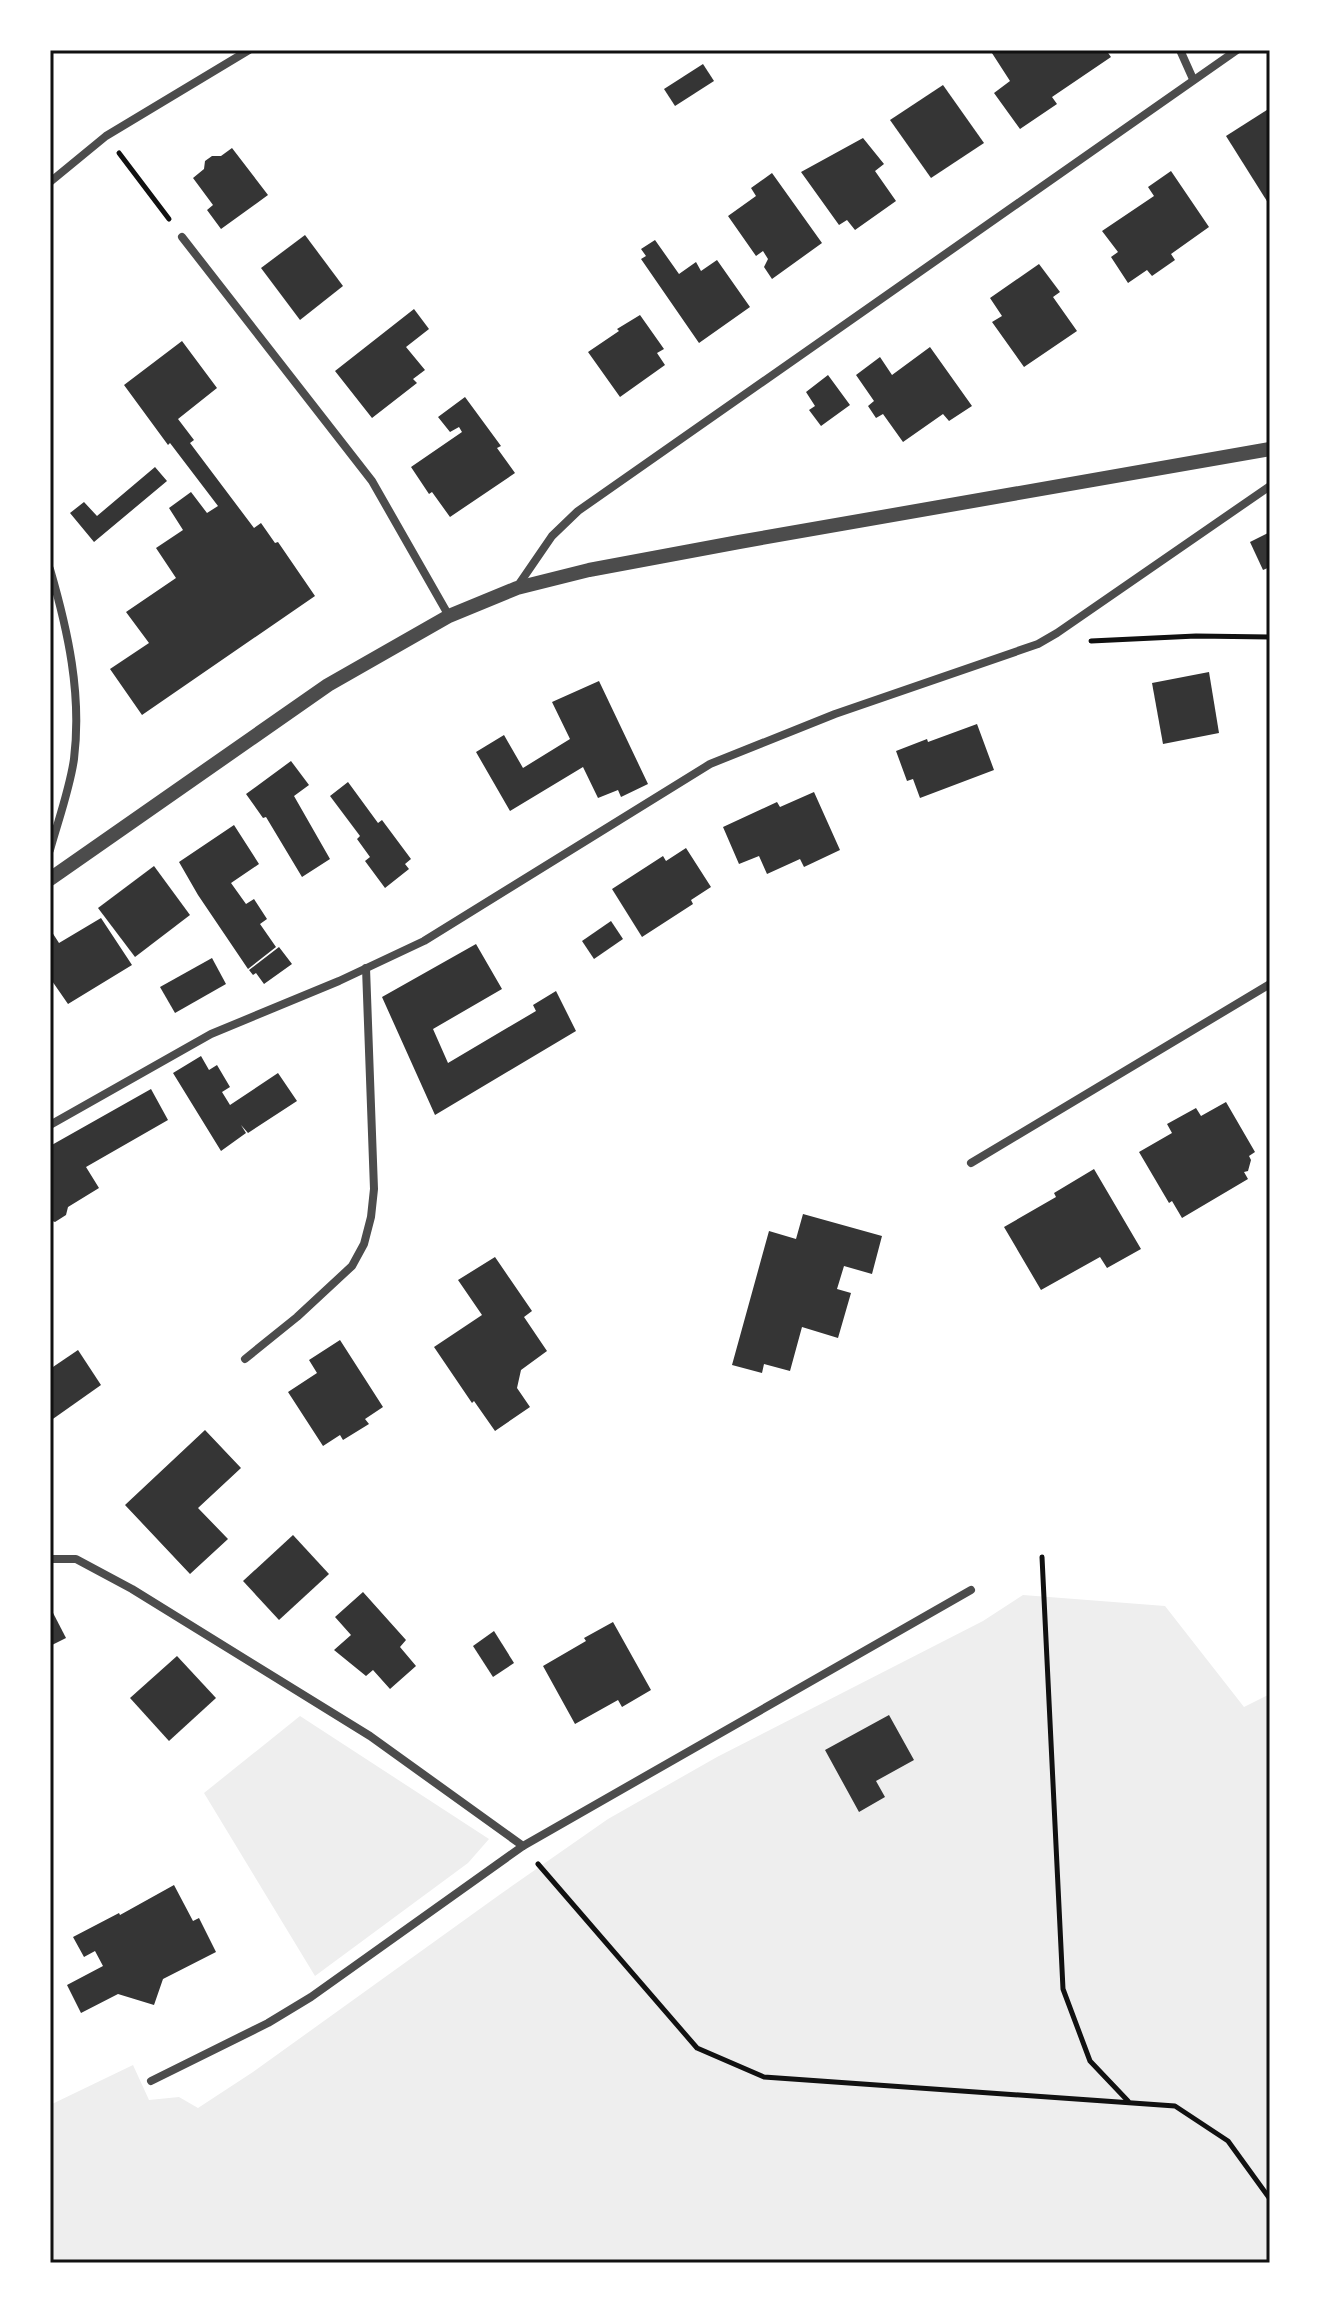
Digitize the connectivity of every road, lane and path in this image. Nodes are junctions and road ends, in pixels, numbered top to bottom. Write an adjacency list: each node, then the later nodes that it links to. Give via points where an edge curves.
1 (249, 50): 5 (street)
2 (1180, 50): 4 (street)
3 (1237, 50): 4 (street)
4 (1193, 79): 11 (street, via 578,511 552,536)
5 (106, 136): 6 (street); 7 (path)
6 (50, 182)
7 (182, 237): 12 (street, via 372,481)
8 (1270, 449): 11 (street, via 739,542)
9 (1270, 486): 17 (street, via 1038,644 710,764 424,941)
10 (50, 569): 15 (street, via 69,637 77,700 74,761)
11 (517, 588): 12 (street)
12 (449, 616): 16 (street, via 328,685)
13 (1270, 637): 14 (path)
14 (1085, 642)
15 (50, 850)
16 (50, 879)
17 (366, 968): 19 (street, via 211,1034); 21 (street, via 374,1189 364,1244 352,1266)
18 (1270, 984): 20 (street)
19 (50, 1125)
20 (971, 1163)
21 (245, 1359)
22 (1042, 1557): 27 (path, via 1063,1989 1090,2061)
23 (50, 1559): 25 (street, via 76,1559 132,1589 370,1736)
24 (971, 1590): 25 (street)
25 (523, 1846): 26 (street, via 311,1997); 27 (path, via 697,2048 764,2077)
26 (151, 2081)
27 (1128, 2102): 28 (path, via 1175,2106 1228,2141)
28 (1270, 2199)

